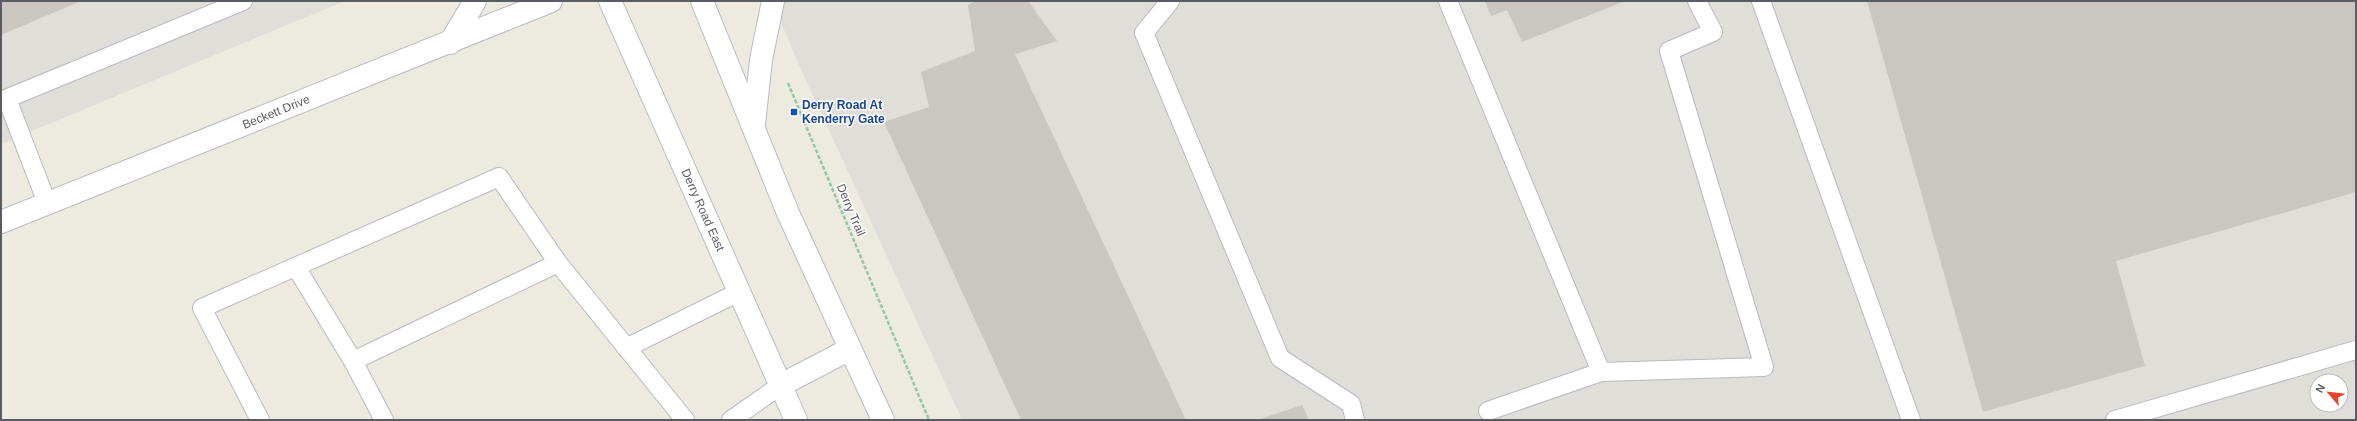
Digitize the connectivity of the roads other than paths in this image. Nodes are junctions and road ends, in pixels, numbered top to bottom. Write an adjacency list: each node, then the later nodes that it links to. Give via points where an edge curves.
1 (243, 1): 12 (lane)
2 (475, 1): 11 (main road)
3 (551, 1): 11 (main road, Beckett Drive)
4 (610, 1): 18 (main road, Derry Road East)
5 (702, 1): 13 (main road)
6 (773, 1): 13 (main road, via 761,60)
7 (1170, 1): 32 (lane, via 1144,33 1280,358 1351,404)
8 (1448, 1): 23 (lane)
9 (1697, 1): 23 (lane, via 1713,32 1669,51 1764,367)
10 (1761, 1): 33 (lane)
11 (450, 43): 14 (main road, Beckett Drive)
12 (4, 100): 14 (lane)
13 (754, 127): 20 (main road, via 788,213)
14 (47, 203): 15 (main road, Beckett Drive)
15 (1, 222)
16 (558, 263): 17 (lane, via 499,178); 19 (lane); 22 (lane)
17 (296, 267): 22 (lane); 26 (lane, via 202,308)
18 (739, 292): 19 (lane); 24 (main road, Derry Road East)
19 (626, 348): 28 (lane)
20 (850, 349): 24 (main road); 31 (main road)
21 (2356, 350): 34 (lane)
22 (353, 361): 27 (lane)
23 (1601, 372): 25 (lane)
24 (781, 385): 29 (lane); 30 (main road, Derry Road East)
25 (1488, 411)
26 (260, 420)
27 (384, 420)
28 (685, 420)
29 (731, 420)
30 (796, 420)
31 (883, 420)
32 (1355, 420)
33 (1911, 420)
34 (2115, 420)

